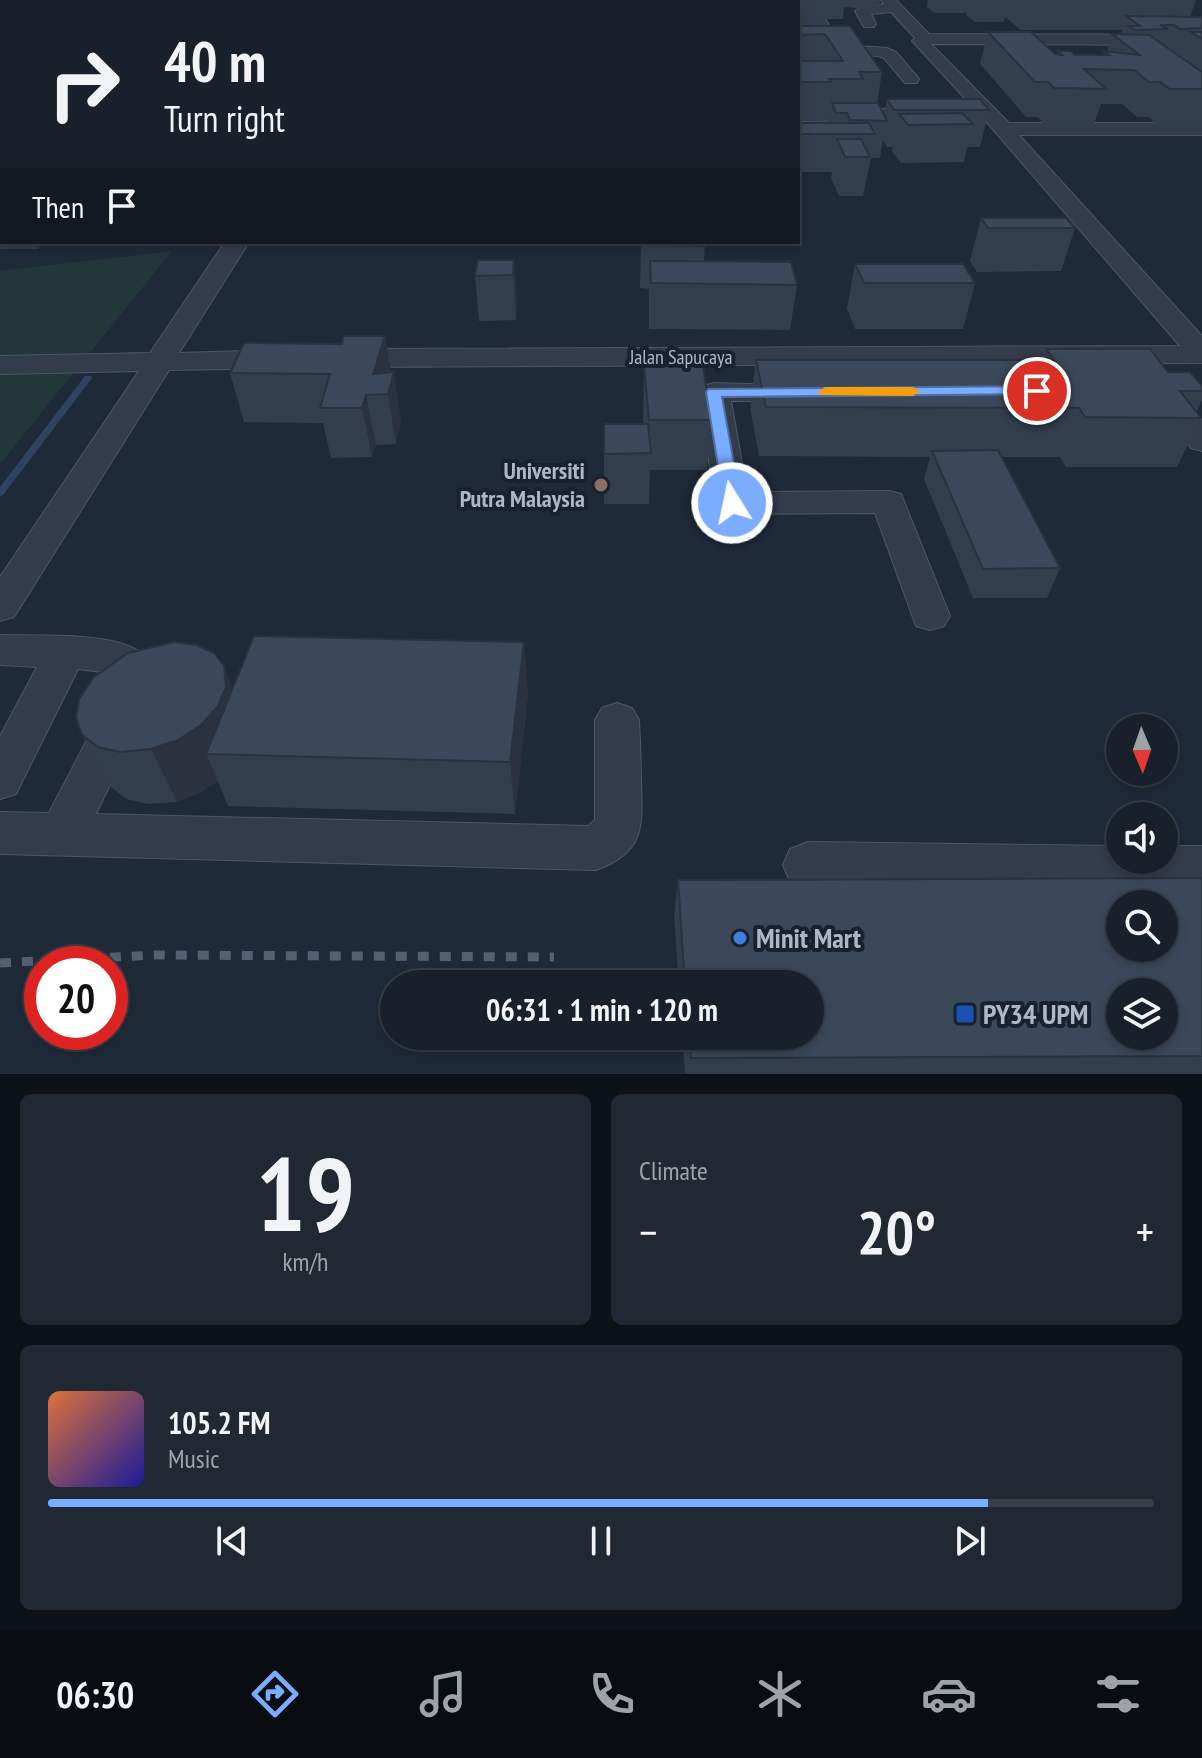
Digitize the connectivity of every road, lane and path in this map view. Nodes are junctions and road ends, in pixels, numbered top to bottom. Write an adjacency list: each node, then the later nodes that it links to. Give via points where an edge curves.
1 (892, 4): 3 (street, via 862,11); 8 (street)
2 (800, 20): 5 (street, via 818,19 822,25)
3 (869, 24)
4 (1197, 33): 7 (street, via 1032,34); 11 (street)
5 (800, 36)
6 (800, 37): 9 (street)
7 (1037, 39): 10 (street); 11 (street)
8 (923, 40): 9 (street); 10 (street); 17 (street)
9 (853, 44): 12 (street); 13 (street, via 890,55)
10 (966, 47): 11 (street)
11 (1087, 47)
12 (871, 69)
13 (911, 79)
14 (887, 91): 15 (street)
15 (903, 113): 16 (street); 17 (street)
16 (800, 115)
17 (998, 122): 18 (street); 20 (street)
18 (1202, 129)
19 (236, 244): 21 (street)
20 (1202, 353): 21 (street, Jalan Sapucaya, via 901,368 645,369)
21 (160, 359): 22 (street, Jalan Sapucaya); 26 (street)
22 (0, 365)
23 (1131, 391): 25 (street, via 1162,391)
24 (835, 392): 27 (street, via 701,392 732,503 889,502)
25 (1202, 441)
26 (0, 607)
27 (930, 616)
28 (0, 650): 29 (street)
29 (66, 651): 31 (street); 33 (street, via 123,661 139,679)
30 (617, 720): 33 (street, via 619,825 596,848)
31 (0, 780)
32 (0, 833): 33 (street)
33 (64, 836)
34 (808, 865): 35 (street)
35 (1202, 869)

